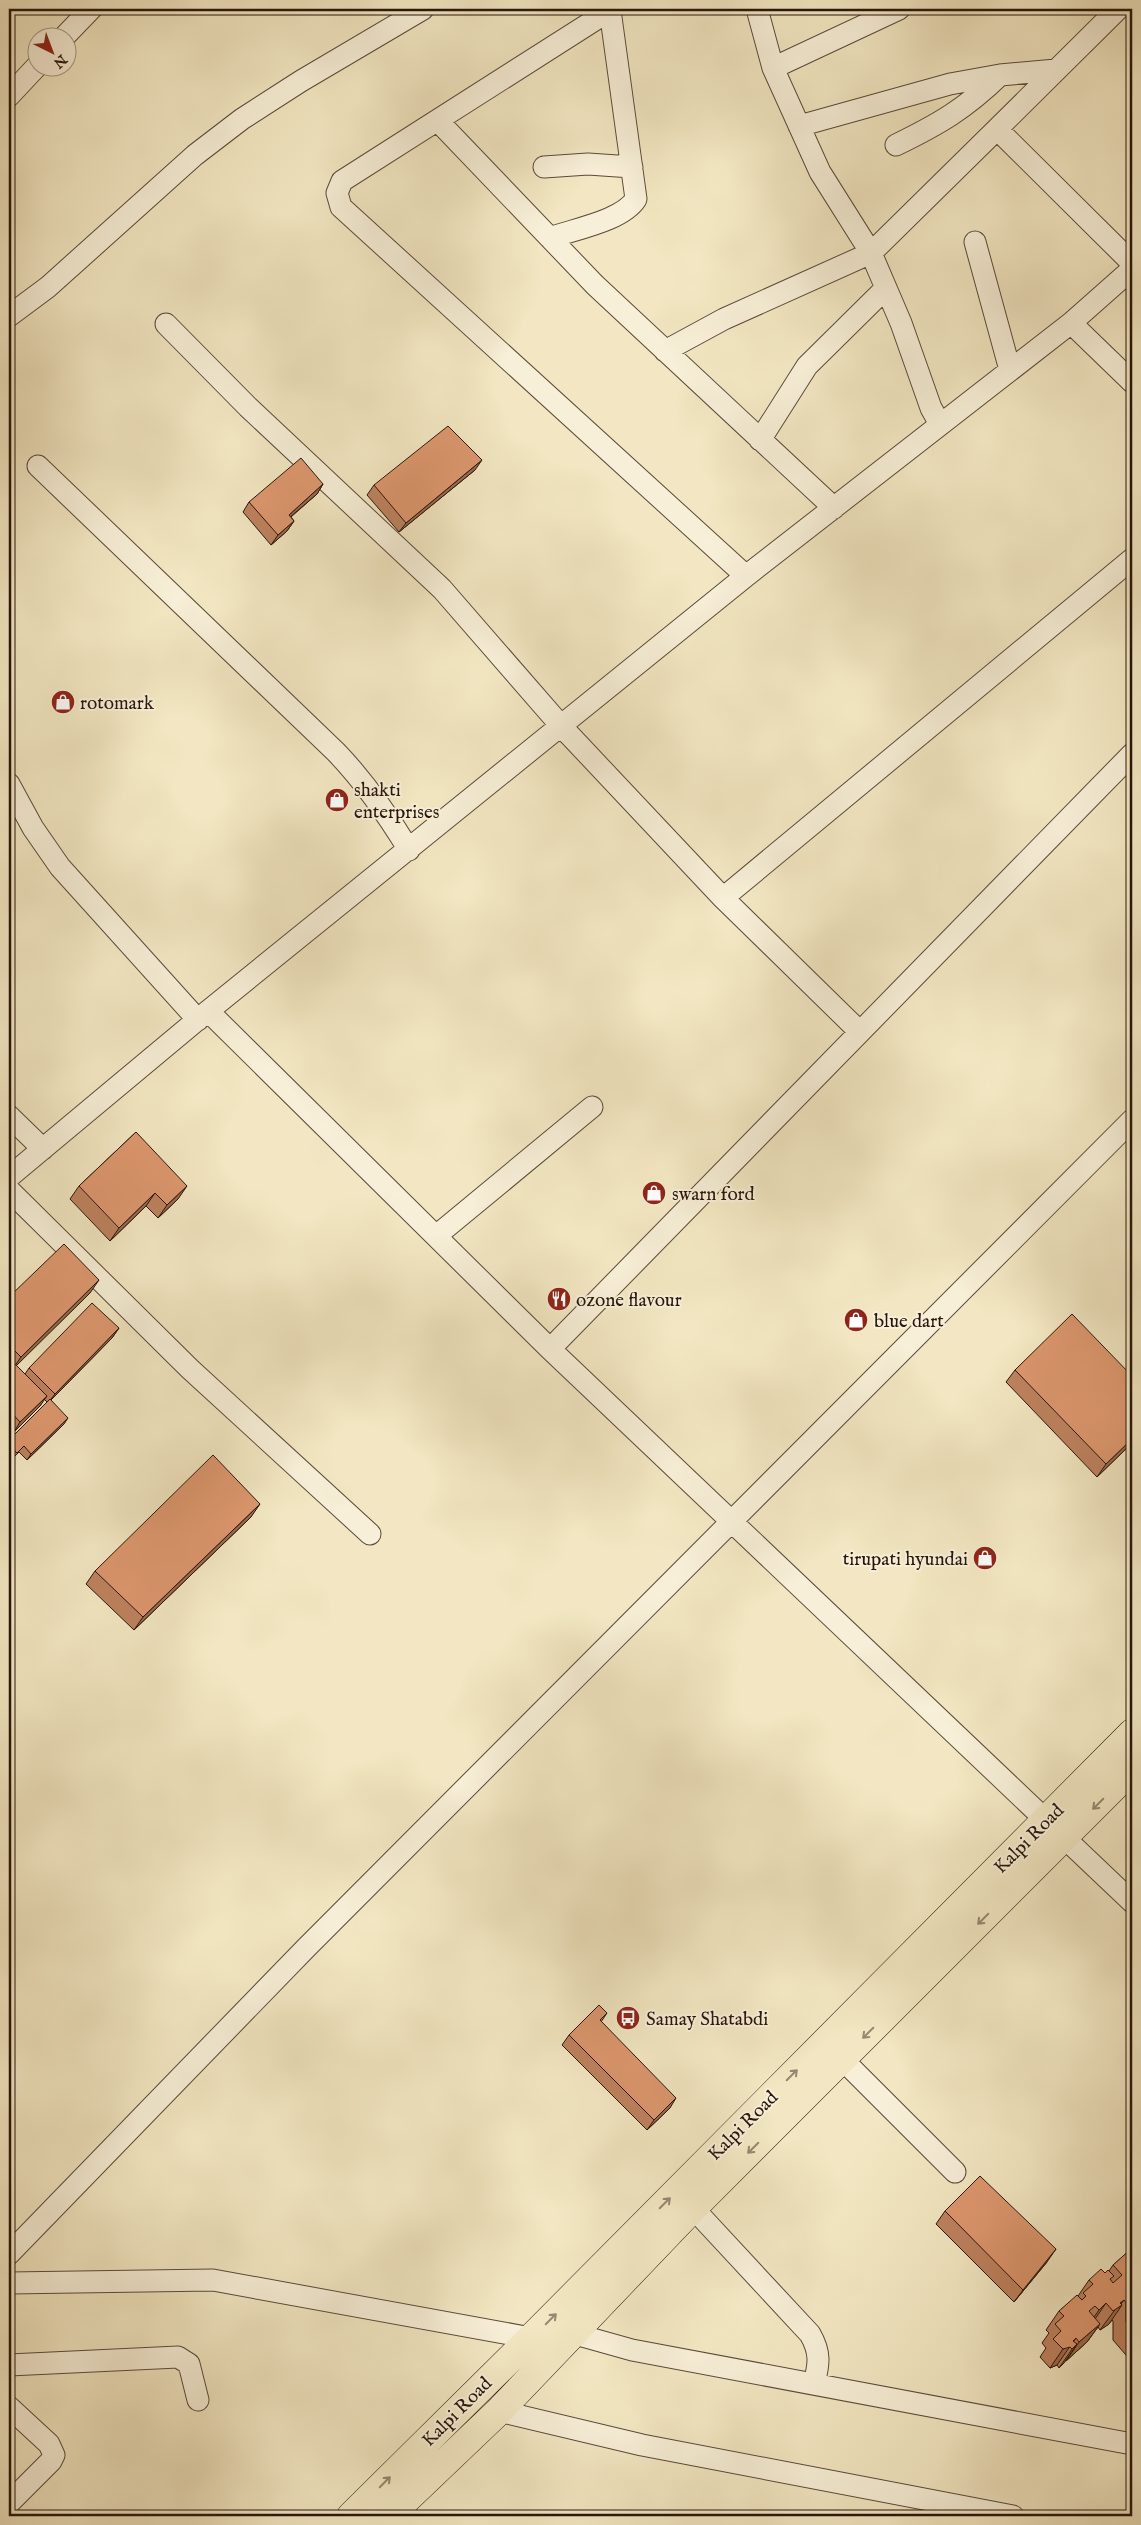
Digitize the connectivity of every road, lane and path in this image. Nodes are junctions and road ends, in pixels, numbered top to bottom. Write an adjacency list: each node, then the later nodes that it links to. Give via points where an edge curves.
1 (90, 9): 7 (street)
2 (423, 9): 25 (street, via 242,119 195,155 48,287)
3 (611, 9): 13 (street); 18 (street)
4 (758, 9): 8 (street)
5 (899, 9): 8 (street)
6 (1118, 9): 9 (street)
7 (72, 28)
8 (773, 68): 14 (street)
9 (1056, 70): 10 (street); 15 (street)
10 (1000, 75): 14 (street, via 906,95); 16 (street, via 966,106)
11 (28, 76): 12 (street)
12 (9, 96)
13 (438, 121): 19 (street); 36 (street, via 342,181 337,193 341,206)
14 (799, 126): 21 (street, via 820,172)
15 (997, 129): 21 (street); 22 (street)
16 (896, 145)
17 (544, 167): 18 (street, via 588,164)
18 (632, 167): 19 (street, via 636,199 630,208)
19 (550, 238): 28 (street)
20 (975, 242): 29 (street)
21 (871, 253): 24 (street); 28 (street, via 724,318)
22 (1132, 263)
23 (1132, 269): 26 (street)
24 (886, 288): 31 (street); 32 (street, via 807,366)
25 (9, 316)
26 (1071, 323): 29 (street); 30 (street)
27 (166, 324): 37 (street, via 442,589)
28 (664, 351): 32 (street)
29 (1010, 370): 31 (street)
30 (1132, 382)
31 (940, 424): 34 (street)
32 (760, 440): 34 (street)
33 (38, 466): 40 (street, via 336,752 370,789)
34 (834, 508): 36 (street)
35 (1132, 559): 41 (street)
36 (746, 576): 37 (street)
37 (562, 727): 40 (street); 41 (street)
38 (1132, 754): 43 (street)
39 (9, 784): 42 (street, via 33,828 60,867)
40 (409, 850): 42 (street)
41 (723, 898): 43 (street)
42 (203, 1015): 47 (street); 50 (street)
43 (860, 1032): 51 (street)
44 (592, 1108): 50 (street)
45 (9, 1116): 47 (street)
46 (1132, 1120): 52 (street)
47 (42, 1149): 48 (street)
48 (9, 1177)
49 (9, 1190): 53 (street, via 190,1369)
50 (436, 1236): 51 (street)
51 (550, 1349): 52 (street)
52 (732, 1522): 56 (street); 61 (street, via 306,1948)
53 (370, 1534)
54 (1132, 1732): 56 (main road, Kalpi Road)
55 (1132, 1769): 56 (main road, Kalpi Road, one-way to 56)
56 (1056, 1828): 57 (street); 58 (main road, Kalpi Road, one-way to 58); 64 (main road, Kalpi Road, one-way to 56)
57 (1132, 1902)
58 (842, 2059): 59 (street); 60 (main road, Kalpi Road, one-way to 60)
59 (955, 2172)
60 (693, 2208): 63 (main road, Kalpi Road); 66 (street, via 810,2334 818,2347 820,2360)
61 (9, 2254)
62 (9, 2283): 64 (street, via 213,2280)
63 (574, 2334): 66 (street, via 632,2350); 69 (main road, Kalpi Road)
64 (531, 2338): 73 (main road, Kalpi Road, one-way to 64)
65 (9, 2365): 67 (street, via 178,2357 189,2364)
66 (814, 2384): 70 (street)
67 (198, 2400)
68 (9, 2407): 71 (street, via 49,2444 54,2455)
69 (499, 2411): 72 (main road, Kalpi Road); 74 (street, via 642,2445)
70 (1132, 2444)
71 (9, 2503)
72 (399, 2513)
73 (350, 2516)
74 (1013, 2516)

